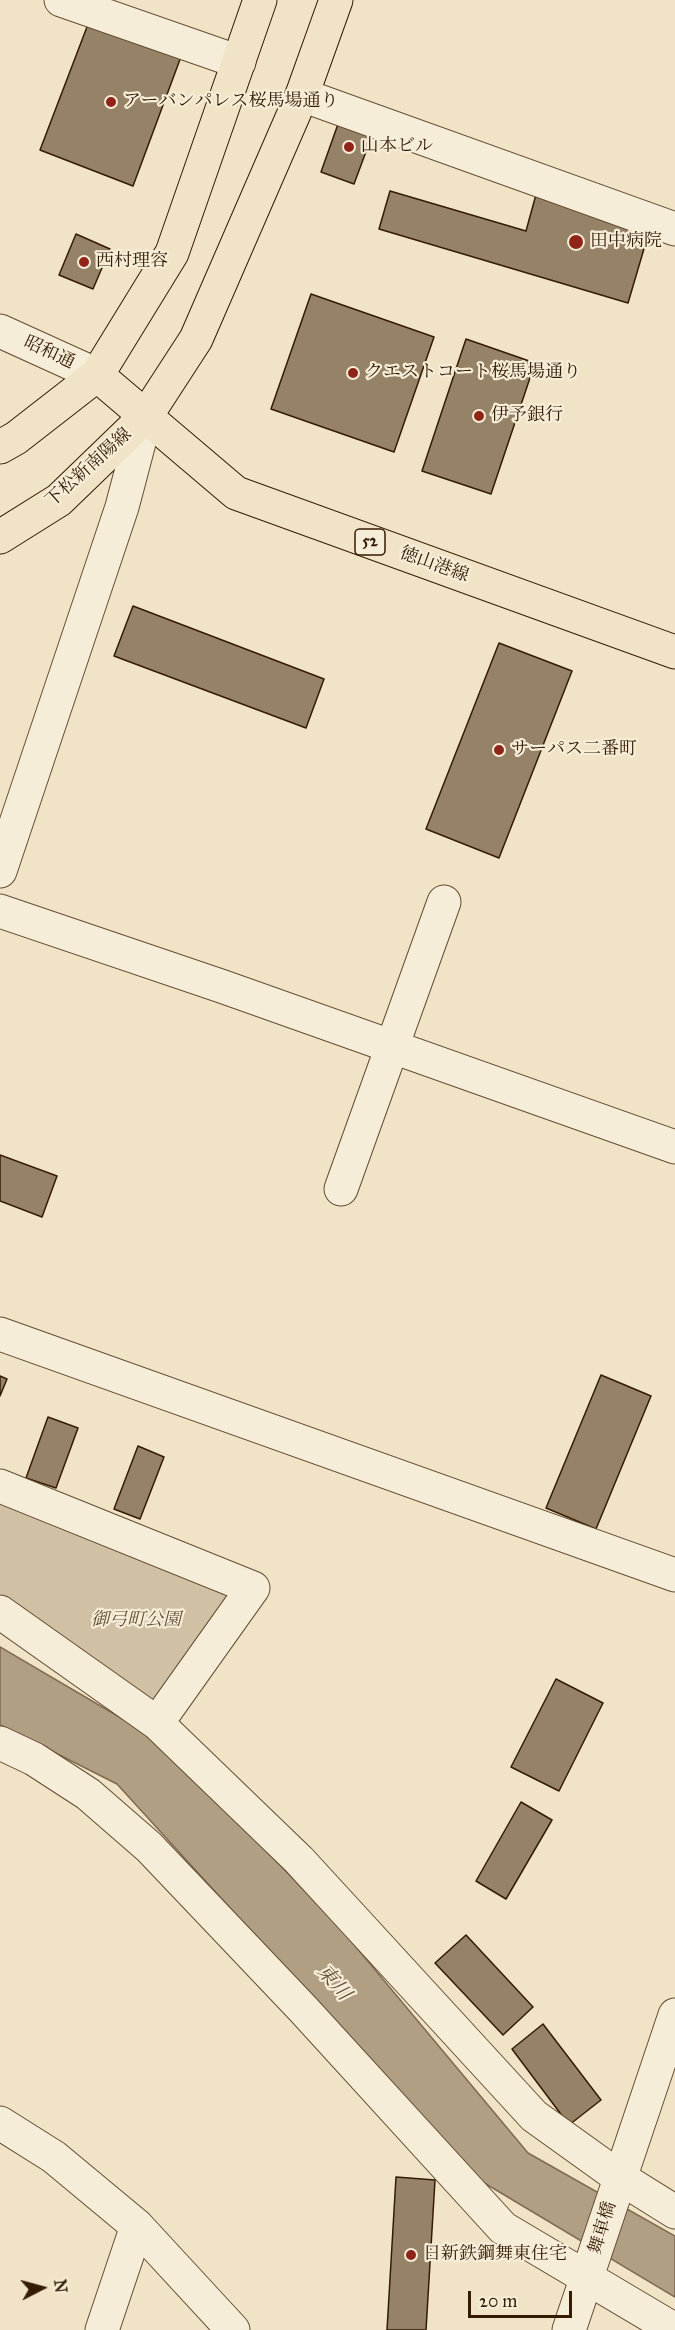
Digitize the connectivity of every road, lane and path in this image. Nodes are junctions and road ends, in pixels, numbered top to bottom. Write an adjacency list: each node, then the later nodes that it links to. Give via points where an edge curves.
1 (61, 0): 4 (street)
2 (260, 0): 4 (main road)
3 (336, 0): 5 (main road)
4 (239, 63): 8 (main road, via 172,253)
5 (302, 95): 6 (street); 9 (main road, via 196,339)
6 (675, 229)
7 (0, 330): 8 (street, 昭和通)
8 (97, 375): 9 (main road, 徳山港線 / 52); 10 (main road)
9 (146, 416): 11 (main road, 下松新南陽線, via 59,500); 12 (main road, 徳山港線 / 52, via 236,493); 13 (street, via 122,507)
10 (0, 447)
11 (0, 537)
12 (675, 652)
13 (0, 871)
14 (444, 902): 16 (street)
15 (0, 912): 16 (street)
16 (392, 1046): 17 (street); 18 (street)
17 (675, 1147)
18 (341, 1189)
19 (0, 1334): 21 (street)
20 (0, 1485): 23 (street, via 253,1588)
21 (675, 1575)
22 (0, 1612): 23 (street)
23 (157, 1723): 27 (street, via 299,1860 534,2116)
24 (0, 1743): 30 (street, via 34,1759 88,1794 149,1847 502,2228)
25 (675, 2016): 27 (street, 舞車橋)
26 (0, 2123): 29 (street, via 54,2157)
27 (619, 2177): 28 (street); 30 (street, 舞車橋)
28 (675, 2212)
29 (137, 2226): 31 (street); 32 (street)
30 (587, 2278): 33 (street, 舞車橋); 34 (street)
31 (102, 2330)
32 (232, 2330)
33 (569, 2330)
34 (675, 2330)

